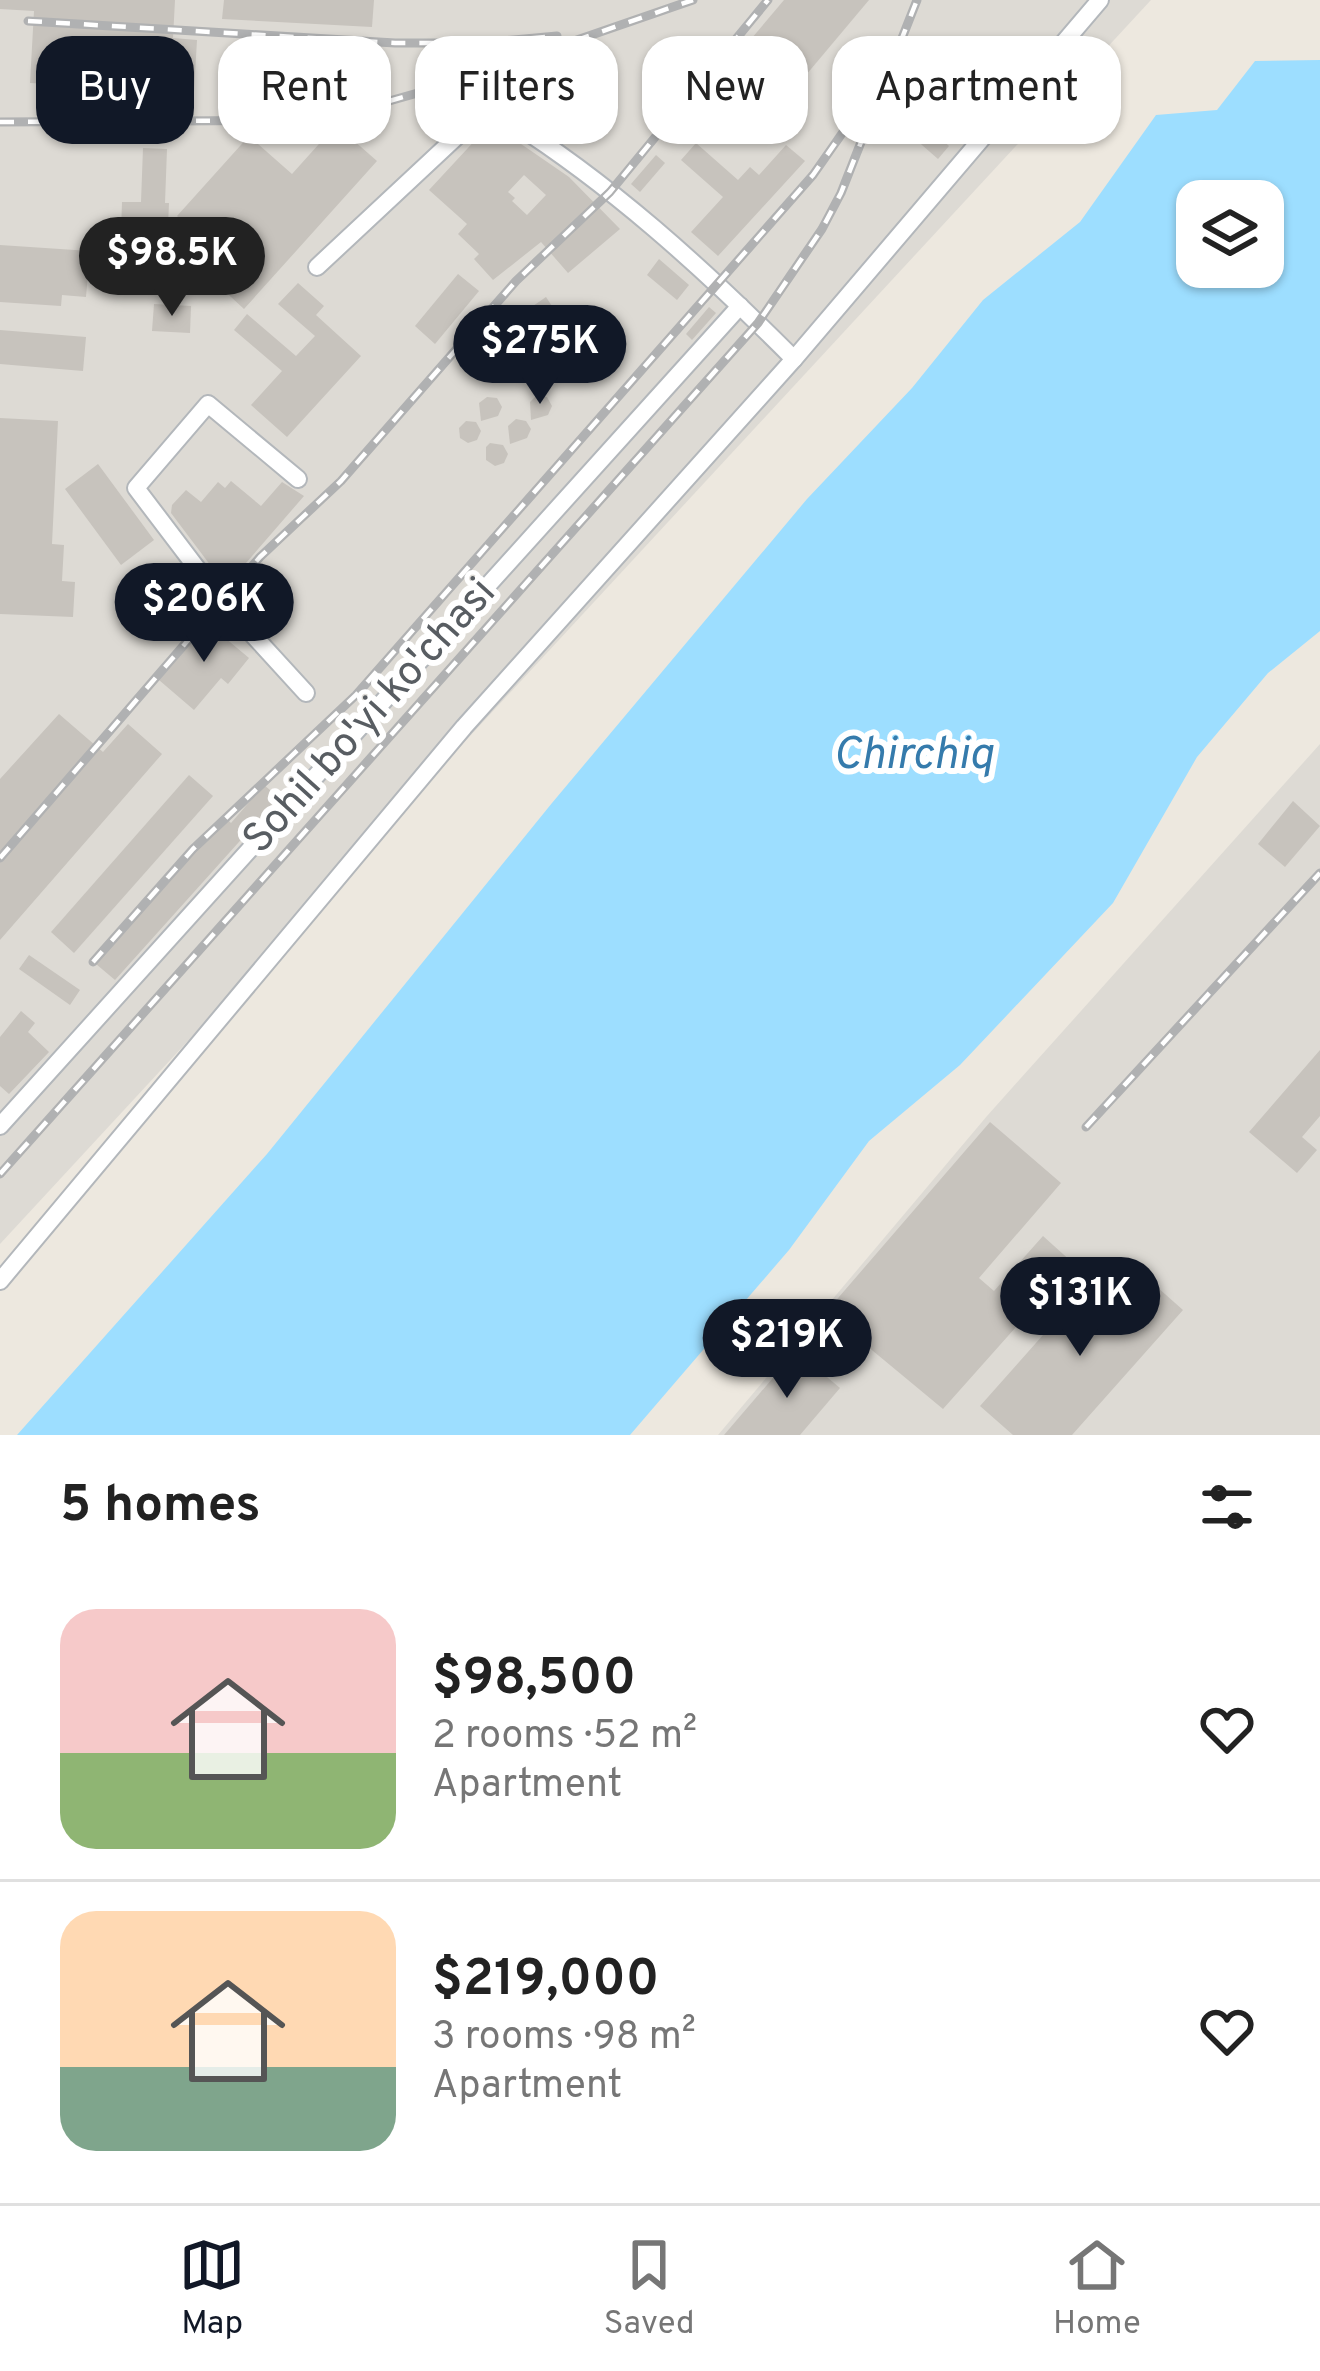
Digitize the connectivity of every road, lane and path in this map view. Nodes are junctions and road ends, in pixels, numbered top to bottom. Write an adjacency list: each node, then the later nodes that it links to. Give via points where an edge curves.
1 (1100, 0): 4 (street)
2 (317, 267): 3 (street, via 466,127 499,114 574,163)
3 (740, 306): 4 (street); 7 (street, Sohil bo'yi ko'chasi)
4 (794, 359): 8 (street, via 464,727)
5 (298, 479): 6 (street, via 208,404 136,488 221,600)
6 (306, 693)
7 (0, 1126)
8 (0, 1281)

